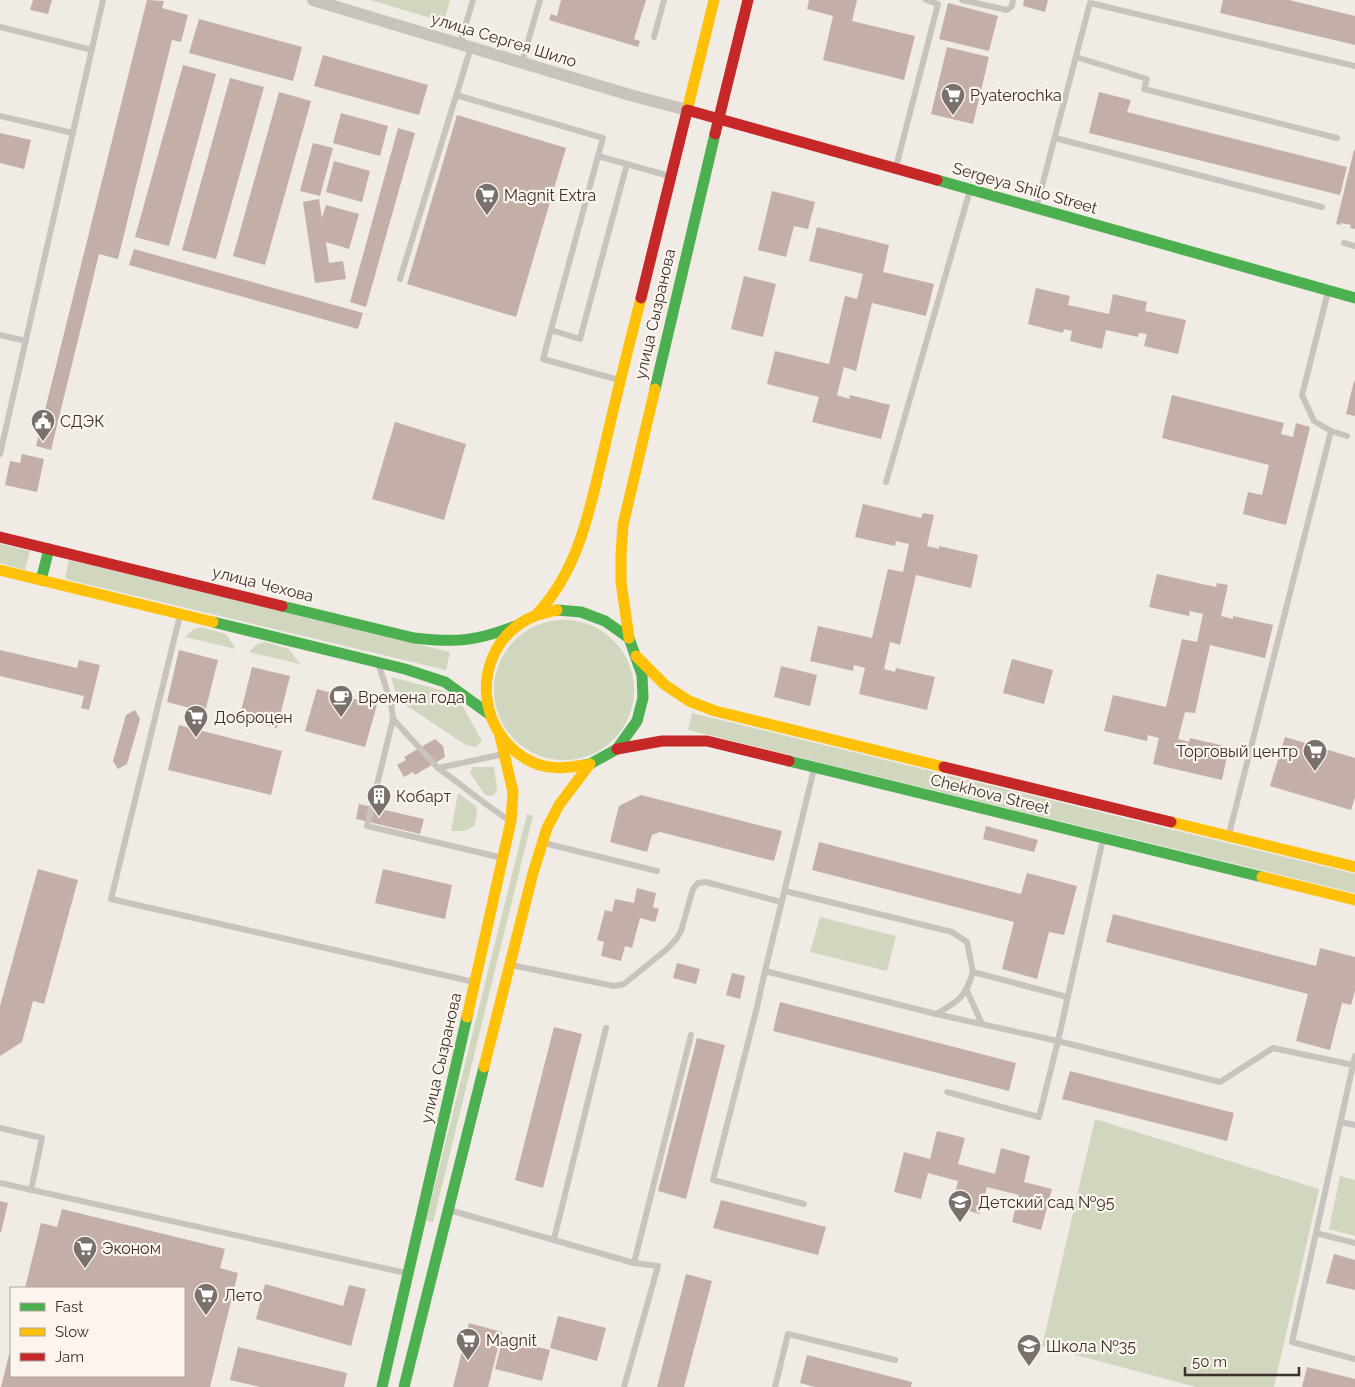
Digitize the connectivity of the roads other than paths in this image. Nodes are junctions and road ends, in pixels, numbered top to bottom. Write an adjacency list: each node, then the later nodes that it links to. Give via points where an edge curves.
1 (104, 0): 16 (lane)
2 (312, 0): 15 (street, улица Сергея Шило)
3 (473, 0): 15 (lane)
4 (540, 0): 18 (lane)
5 (664, 0): 14 (lane)
6 (714, 0): 21 (main road, улица Сызранова)
7 (748, 0): 23 (main road, улица Сызранова)
8 (926, 0): 11 (lane)
9 (962, 0): 10 (lane, via 1007,10)
10 (1013, 0)
11 (938, 2): 29 (lane)
12 (1087, 2): 17 (lane); 19 (lane)
13 (0, 27): 16 (lane)
14 (654, 37)
15 (465, 46): 18 (street, улица Сергея Шило); 20 (lane)
16 (92, 50): 24 (lane)
17 (1076, 57): 25 (lane); 26 (lane, via 1147,79 1144,90)
18 (522, 62): 21 (street, улица Сергея Шило)
19 (1355, 66)
20 (456, 95): 27 (lane, via 604,138); 36 (lane)
21 (686, 110): 23 (main road, Sergeya Shilo Street); 30 (main road, улица Сызранова)
22 (0, 116): 24 (lane)
23 (719, 118): 29 (main road, Sergeya Shilo Street); 55 (main road, улица Сызранова, via 623,524 620,578)
24 (73, 132): 41 (lane)
25 (1055, 138): 32 (lane); 33 (lane)
26 (1337, 138)
27 (598, 156): 28 (lane); 39 (lane)
28 (627, 164): 30 (lane); 39 (lane, via 580,340)
29 (895, 168): 31 (main road, Sergeya Shilo Street)
30 (670, 177): 42 (main road, улица Сызранова)
31 (971, 189): 33 (main road, Sergeya Shilo Street); 47 (lane)
32 (1322, 207)
33 (1036, 208): 37 (main road, Sergeya Shilo Street)
34 (1344, 243): 35 (lane)
35 (1355, 246)
36 (400, 279)
37 (1329, 291): 38 (main road, Sergeya Shilo Street); 44 (lane, via 1302,395 1314,421)
38 (1355, 298)
39 (551, 330): 42 (lane, via 543,358)
40 (0, 335): 41 (lane)
41 (26, 341): 43 (lane)
42 (620, 381): 53 (main road, улица Сызранова, via 576,554 549,602)
43 (3, 427): 46 (lane)
44 (1331, 431): 45 (lane); 67 (lane)
45 (1346, 436)
46 (0, 454)
47 (886, 482)
48 (0, 537): 49 (main road, улица Чехова)
49 (49, 549): 51 (main road); 54 (main road, улица Чехова, via 414,638 469,640)
50 (0, 570): 51 (main road)
51 (40, 580): 52 (main road)
52 (180, 614): 57 (main road); 79 (lane, via 111,899)
53 (536, 615): 54 (main road); 55 (main road, via 557,610 581,612 604,621)
54 (518, 624): 58 (main road, via 501,640 486,672)
55 (629, 638): 56 (main road)
56 (636, 656): 61 (main road, via 642,675 643,698 637,721); 67 (main road, Chekhova Street, via 665,686 715,711)
57 (378, 662): 58 (main road, via 446,682); 59 (lane, via 392,703)
58 (489, 714): 60 (main road)
59 (393, 719): 64 (lane); 70 (lane, via 367,826)
60 (500, 736): 62 (main road, улица Сызранова); 63 (main road, via 532,762 567,768)
61 (616, 749): 63 (main road); 65 (main road, Chekhova Street, via 652,741 707,741)
62 (504, 754): 64 (lane); 66 (main road, улица Сызранова, via 513,792)
63 (590, 764): 69 (main road, via 560,805)
64 (438, 768): 66 (lane)
65 (815, 768): 68 (main road, Chekhova Street); 73 (lane)
66 (510, 821): 70 (main road, улица Сызранова)
67 (1228, 836): 71 (main road, Chekhova Street)
68 (1103, 838): 74 (main road, Chekhova Street); 81 (lane)
69 (543, 842): 72 (lane); 76 (main road)
70 (504, 858): 79 (main road, улица Сызранова)
71 (1355, 867)
72 (657, 871)
73 (785, 891): 75 (lane); 78 (lane, via 952,932 967,942)
74 (1355, 900)
75 (781, 902): 76 (lane, via 706,882 698,883 693,889 677,938 624,984 614,986); 77 (lane)
76 (510, 965): 96 (main road)
77 (765, 971): 82 (lane); 95 (lane, via 713,1180)
78 (973, 972): 80 (lane); 81 (lane)
79 (475, 982): 101 (main road, улица Сызранова)
80 (967, 991): 82 (lane, via 953,1005); 83 (lane)
81 (1067, 997): 86 (lane)
82 (936, 1014): 83 (lane)
83 (982, 1024): 86 (lane)
84 (606, 1028): 98 (lane)
85 (691, 1035): 100 (lane)
86 (1058, 1041): 88 (lane, via 1220,1082 1273,1048); 89 (lane, via 1038,1117)
87 (1355, 1056): 88 (lane)
88 (1353, 1065): 90 (lane)
89 (947, 1092)
90 (1340, 1122): 91 (lane); 97 (lane)
91 (1355, 1126)
92 (0, 1128): 94 (lane, via 42,1138)
93 (0, 1183): 94 (lane)
94 (31, 1190): 101 (lane)
95 (804, 1204)
96 (448, 1210): 98 (lane); 102 (main road)
97 (1316, 1233): 99 (lane); 103 (lane, via 1292,1342)
98 (554, 1239): 100 (lane)
99 (1355, 1243)
100 (634, 1262): 107 (lane, via 658,1266)
101 (408, 1273): 102 (main road); 105 (main road, улица Сызранова)
102 (431, 1279): 106 (main road)
103 (1355, 1359)
104 (895, 1360): 108 (lane, via 788,1334)
105 (382, 1387)
106 (404, 1387)
107 (624, 1387)
108 (775, 1387)

